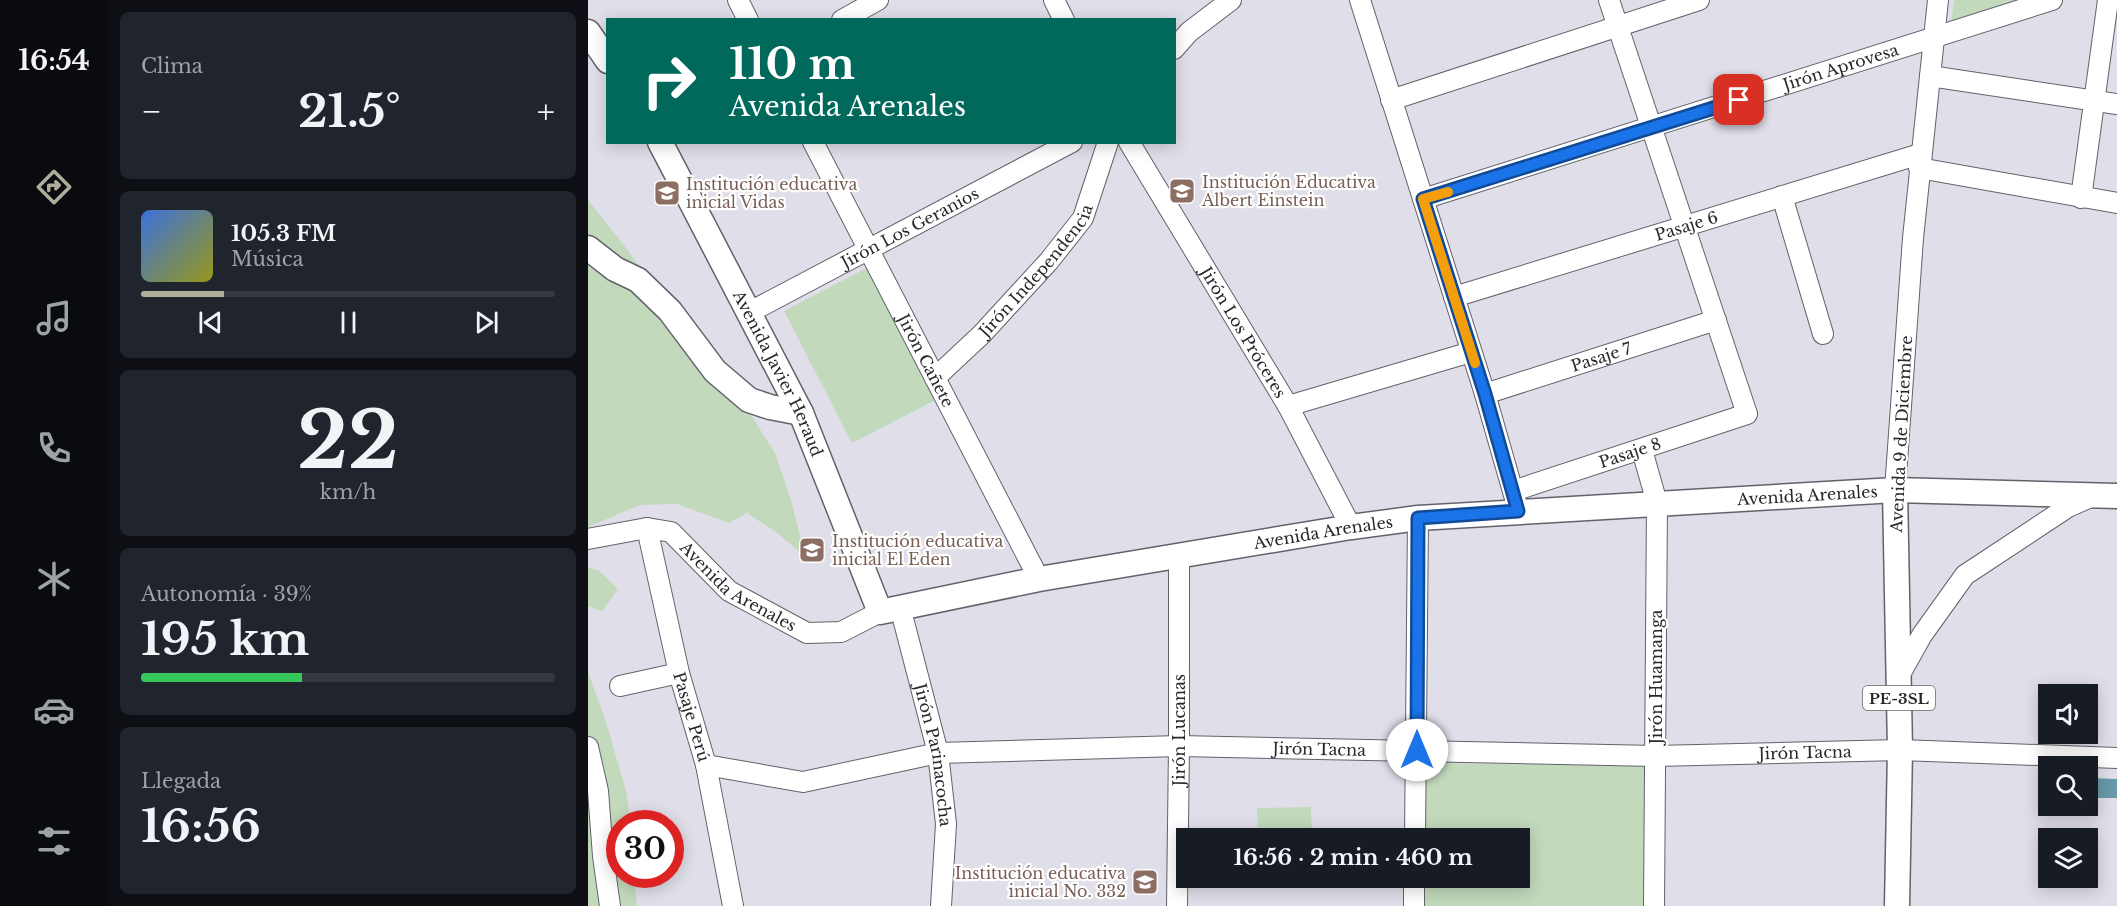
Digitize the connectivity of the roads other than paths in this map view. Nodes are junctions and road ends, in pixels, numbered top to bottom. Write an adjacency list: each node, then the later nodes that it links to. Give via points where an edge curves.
1 (738, 0): 11 (street)
2 (878, 0): 12 (street)
3 (1054, 0): 13 (street)
4 (1231, 0): 17 (street)
5 (1610, 0): 14 (street)
6 (1699, 0): 14 (street)
7 (1938, 0): 16 (street, Avenida 9 de Diciembre)
8 (2052, 0): 16 (street, Jirón Aprovesa)
9 (2108, 0): 21 (street)
10 (1366, 1): 20 (street)
11 (747, 18)
12 (846, 18)
13 (1063, 18)
14 (1618, 26): 20 (street); 23 (street)
15 (588, 32): 18 (main road)
16 (1935, 38): 19 (street, Avenida 9 de Diciembre); 23 (street, Jirón Aprovesa)
17 (1176, 47)
18 (606, 57)
19 (1930, 76): 21 (street); 29 (street, Avenida 9 de Diciembre)
20 (1391, 100): 32 (street)
21 (2093, 100): 22 (street); 31 (street)
22 (2117, 104)
23 (1652, 128): 32 (street, Jirón Aprovesa); 34 (street)
24 (661, 144): 38 (main road, Avenida Javier Heraud)
25 (814, 144): 36 (street, Jirón Cañete)
26 (1068, 144): 36 (street, Jirón Los Geranios)
27 (1107, 144): 42 (street, Jirón Independencia, via 1083,218 990,326)
28 (1130, 144): 44 (street, Jirón Los Próceres)
29 (1920, 161): 30 (street, Pasaje 6); 31 (street); 47 (street, Avenida 9 de Diciembre)
30 (1782, 196): 34 (street, Pasaje 6); 40 (street)
31 (2081, 198): 33 (street)
32 (1423, 199): 37 (street)
33 (2117, 203)
34 (1685, 225): 37 (street, Pasaje 6); 39 (street)
35 (588, 248): 45 (main road, via 615,269 638,280 670,311 715,371 749,400)
36 (870, 250): 38 (street, Jirón Los Geranios); 42 (street, Jirón Cañete)
37 (1454, 297): 41 (street)
38 (748, 313): 45 (main road, Avenida Javier Heraud)
39 (1716, 320): 43 (street, Pasaje 7); 46 (street, Pasaje 8, via 1747,414)
40 (1823, 334)
41 (1471, 352): 43 (street); 44 (street)
42 (935, 378): 56 (street, Jirón Cañete)
43 (1485, 394): 49 (street)
44 (1288, 406): 52 (street, Jirón Los Próceres)
45 (801, 413): 57 (main road, Avenida Javier Heraud)
46 (1642, 450): 49 (street, Pasaje 8); 50 (street, Jirón Huamanga)
47 (1895, 490): 48 (main road, Avenida Arenales); 50 (main road, Avenida Arenales); 59 (main road, Avenida 9 de Diciembre / PE-3SL)
48 (2107, 495): 59 (street, via 2068,507 1965,575 1922,635)
49 (1515, 501): 50 (main road, Avenida Arenales); 51 (main road, Avenida Arenales)
50 (1657, 503): 66 (street, Jirón Huamanga)
51 (1418, 518): 52 (main road, Avenida Arenales); 63 (street)
52 (1351, 527): 55 (main road, Avenida Arenales)
53 (647, 528): 54 (street); 57 (street, Avenida Arenales, via 671,532 729,591 807,633 841,632); 58 (street, Pasaje Perú)
54 (588, 539)
55 (1179, 556): 56 (main road, Avenida Arenales); 61 (street, Jirón Lucanas)
56 (1039, 579): 57 (main road, Avenida Arenales)
57 (890, 609): 65 (street, Jirón Parinacocha)
58 (679, 673): 60 (street); 68 (street, Pasaje Perú)
59 (1898, 678): 64 (main road, Avenida 9 de Diciembre / PE-3SL)
60 (620, 687)
61 (1179, 746): 63 (street, Jirón Tacna); 65 (street, Jirón Tacna); 74 (street, Jirón Lucanas)
62 (588, 747): 71 (street, via 598,791)
63 (1417, 750): 66 (street, Jirón Tacna); 69 (street)
64 (1900, 750): 66 (street, Jirón Tacna); 67 (street, Jirón Tacna); 77 (main road, Avenida 9 de Diciembre / PE-3SL)
65 (938, 753): 68 (street, Jirón Tacna, via 803,783); 73 (street, Jirón Parinacocha, via 946,824)
66 (1656, 756): 76 (street, Jirón Huamanga)
67 (2117, 758)
68 (706, 765): 72 (street, Pasaje Perú)
69 (1415, 828)
70 (1414, 888): 75 (street)
71 (610, 906)
72 (733, 906)
73 (940, 906)
74 (1177, 906)
75 (1414, 906)
76 (1654, 906)
77 (1898, 906)

